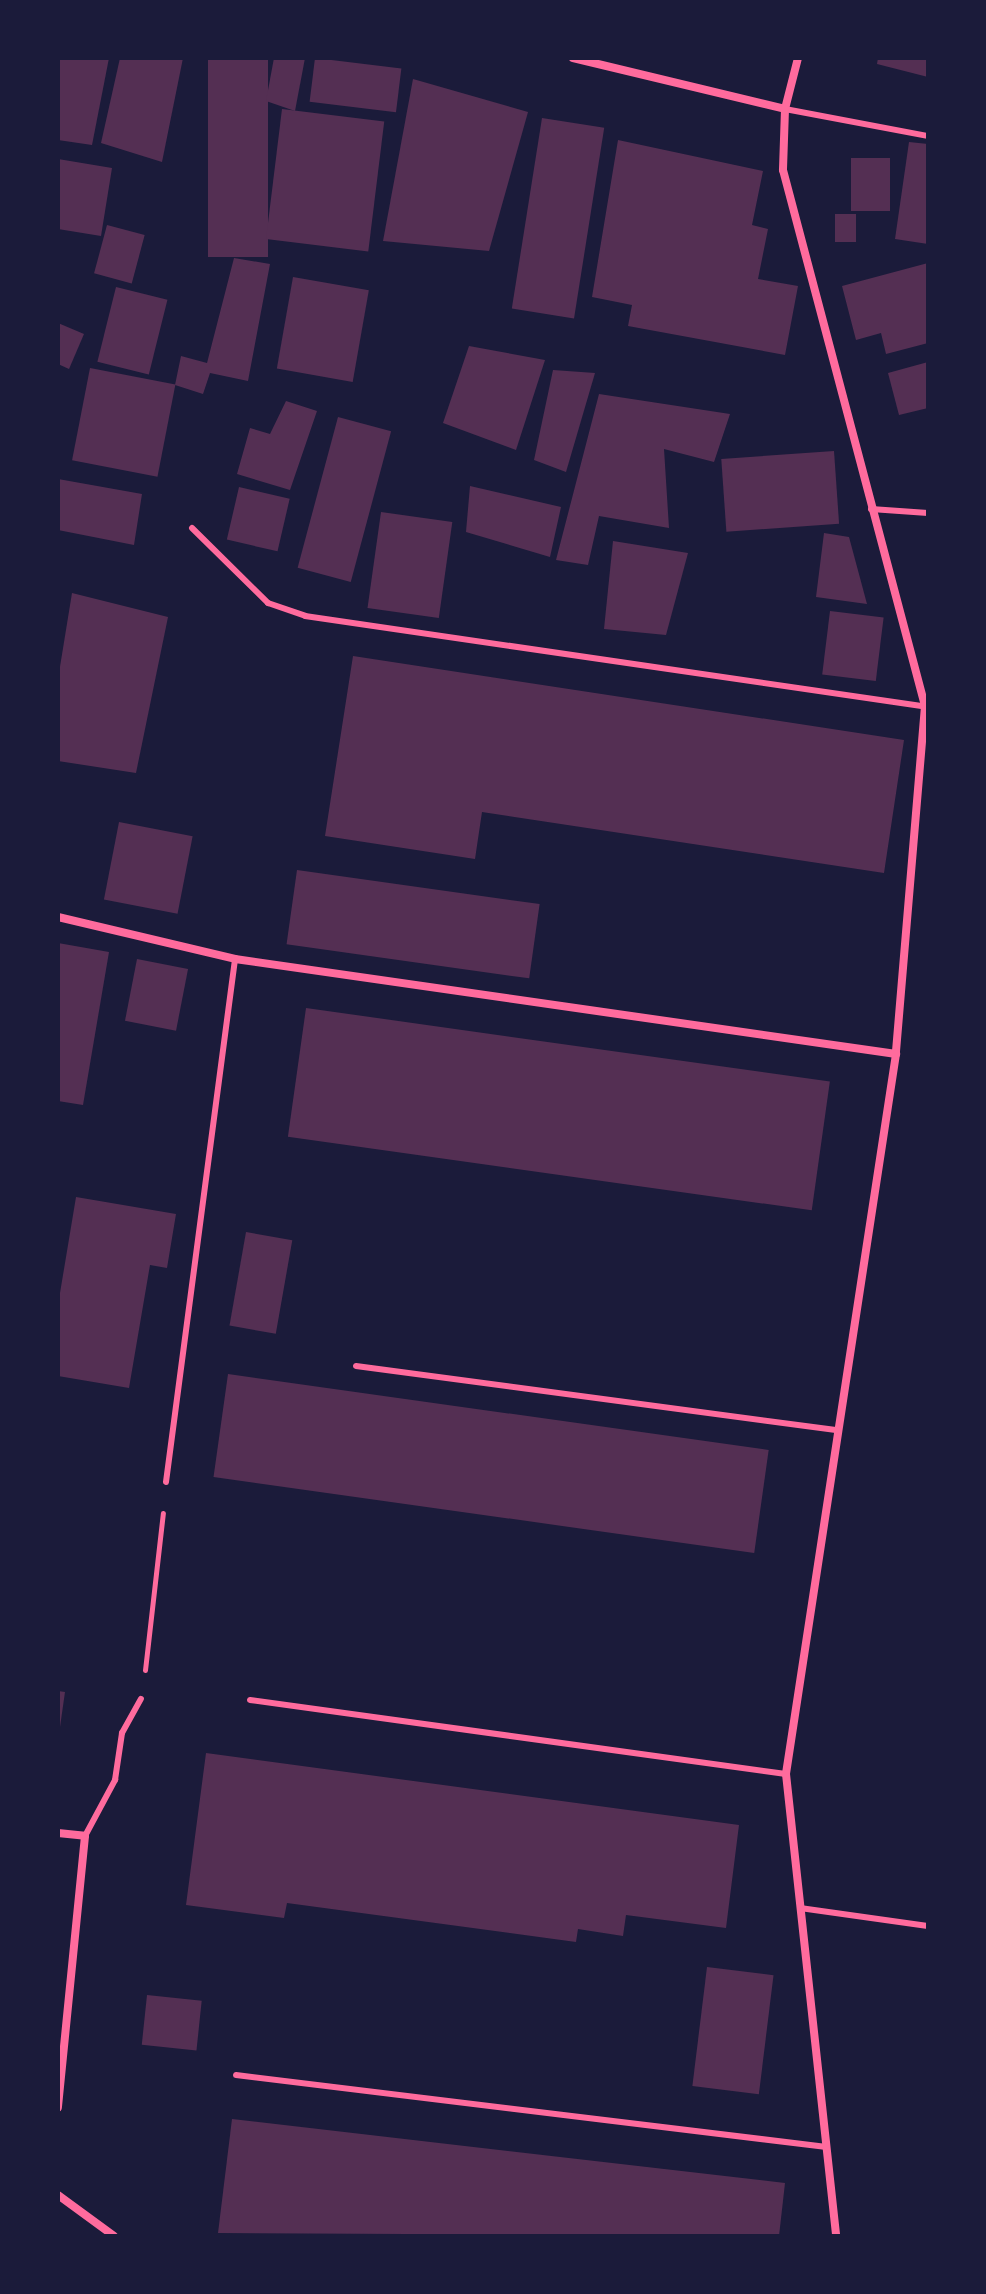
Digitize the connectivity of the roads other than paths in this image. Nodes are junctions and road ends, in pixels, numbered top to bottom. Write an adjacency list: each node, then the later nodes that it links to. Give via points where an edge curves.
1 (573, 58): 3 (street)
2 (798, 58): 3 (street)
3 (785, 109): 4 (lane); 5 (street, via 783,170)
4 (928, 136)
5 (871, 509): 6 (lane); 8 (street)
6 (928, 513)
7 (192, 528): 8 (lane, via 268,603 305,616)
8 (926, 707): 11 (street)
9 (58, 917): 10 (street)
10 (235, 959): 11 (street); 14 (lane)
11 (896, 1054): 13 (street)
12 (356, 1366): 13 (lane)
13 (838, 1430): 17 (street)
14 (166, 1482)
15 (141, 1699): 19 (lane, via 122,1733 115,1780)
16 (250, 1700): 17 (lane)
17 (786, 1774): 20 (street)
18 (58, 1833): 19 (street)
19 (85, 1836): 23 (street)
20 (800, 1908): 21 (lane); 24 (street)
21 (928, 1926)
22 (236, 2075): 24 (lane)
23 (58, 2108)
24 (827, 2147): 27 (street)
25 (58, 2195): 26 (street)
26 (114, 2236)
27 (836, 2236)

